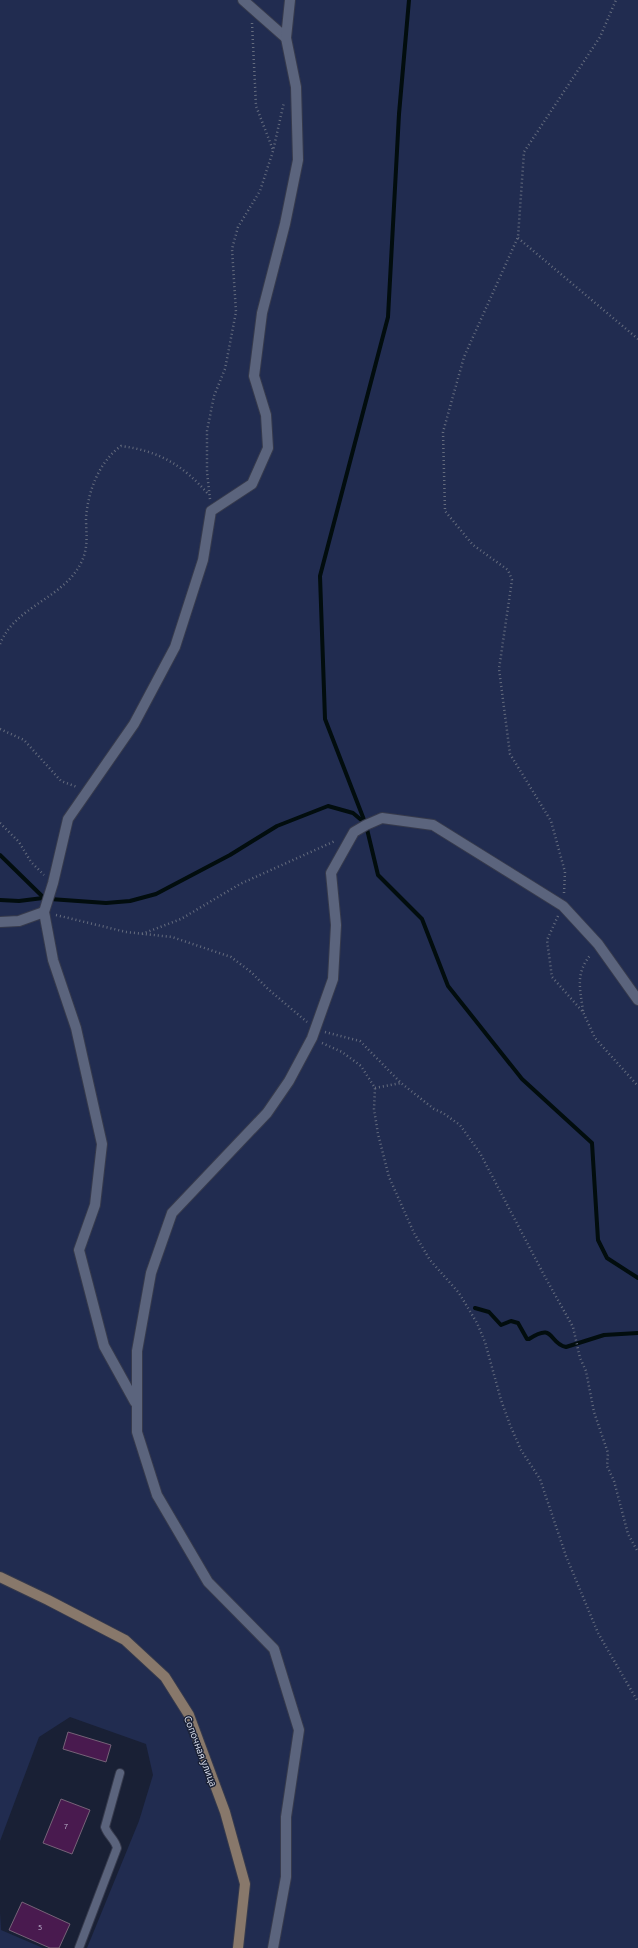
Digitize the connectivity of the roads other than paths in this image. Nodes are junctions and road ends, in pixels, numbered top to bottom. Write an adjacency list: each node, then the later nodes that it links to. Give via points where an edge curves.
1 (244, 0): 3 (street)
2 (290, 0): 3 (street)
3 (286, 38): 4 (street, via 296,87 298,160 285,224 262,313 254,376 266,415 268,448 252,484 211,511 203,560 176,648 134,724 68,819)
4 (44, 912): 5 (street, via 19,921); 7 (street, via 53,960 76,1028 102,1144 96,1205 79,1250 104,1346)
5 (0, 922)
6 (638, 1000): 7 (street, via 598,944 563,906 433,825 382,818 354,832 331,873 336,925 333,980 314,1033 289,1080 267,1113 172,1214 151,1273 137,1351)
7 (136, 1404): 12 (street, via 137,1432 157,1495 208,1582 274,1649 299,1730 286,1817 286,1877)
8 (0, 1577): 11 (main road, Сопочная улица, via 125,1640 165,1677 189,1715 224,1812 245,1884)
9 (120, 1773): 10 (lane, via 105,1827 107,1834 116,1842 117,1848)
10 (79, 1948)
11 (238, 1948)
12 (273, 1948)

